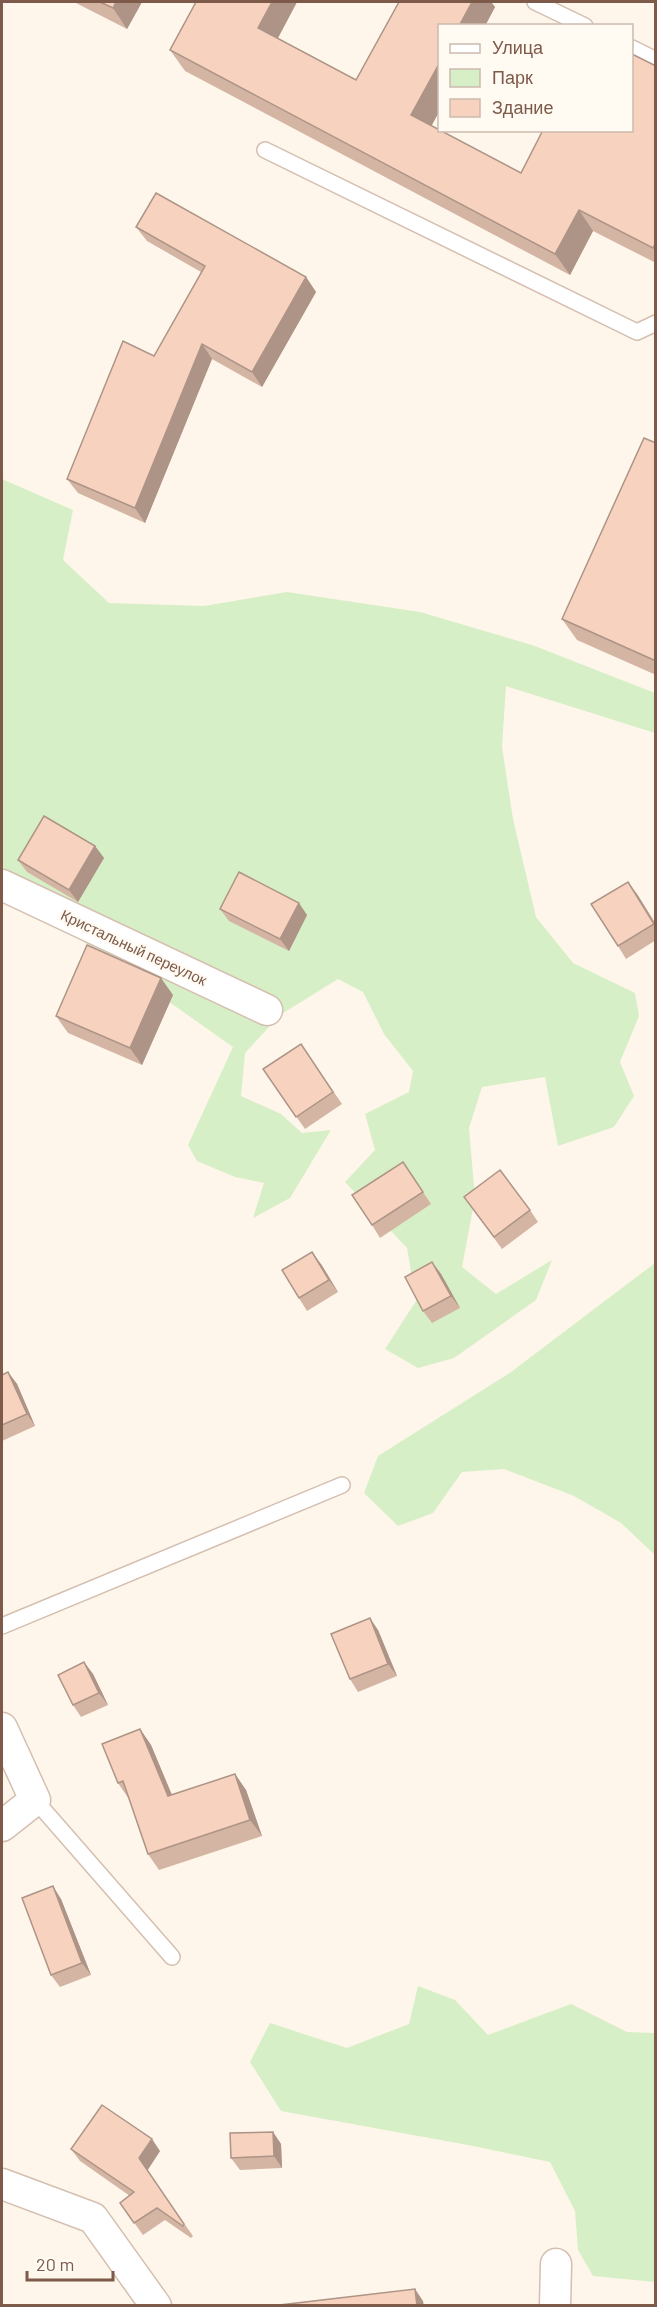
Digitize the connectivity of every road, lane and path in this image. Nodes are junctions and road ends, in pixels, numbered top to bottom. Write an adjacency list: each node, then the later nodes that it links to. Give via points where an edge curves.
1 (535, 2): 2 (lane)
2 (581, 24)
3 (633, 48): 4 (lane)
4 (656, 60)
5 (265, 150): 6 (lane, via 637,332)
6 (656, 322)
7 (2, 885): 8 (street, Кристальный переулок)
8 (267, 1010)
9 (342, 1485): 10 (lane)
10 (2, 1626)
11 (2, 1728): 12 (street)
12 (34, 1800): 13 (street); 14 (lane)
13 (2, 1826)
14 (172, 1957)
15 (2, 2184): 17 (street, via 93,2218)
16 (556, 2264): 18 (street)
17 (156, 2306)
18 (555, 2306)

